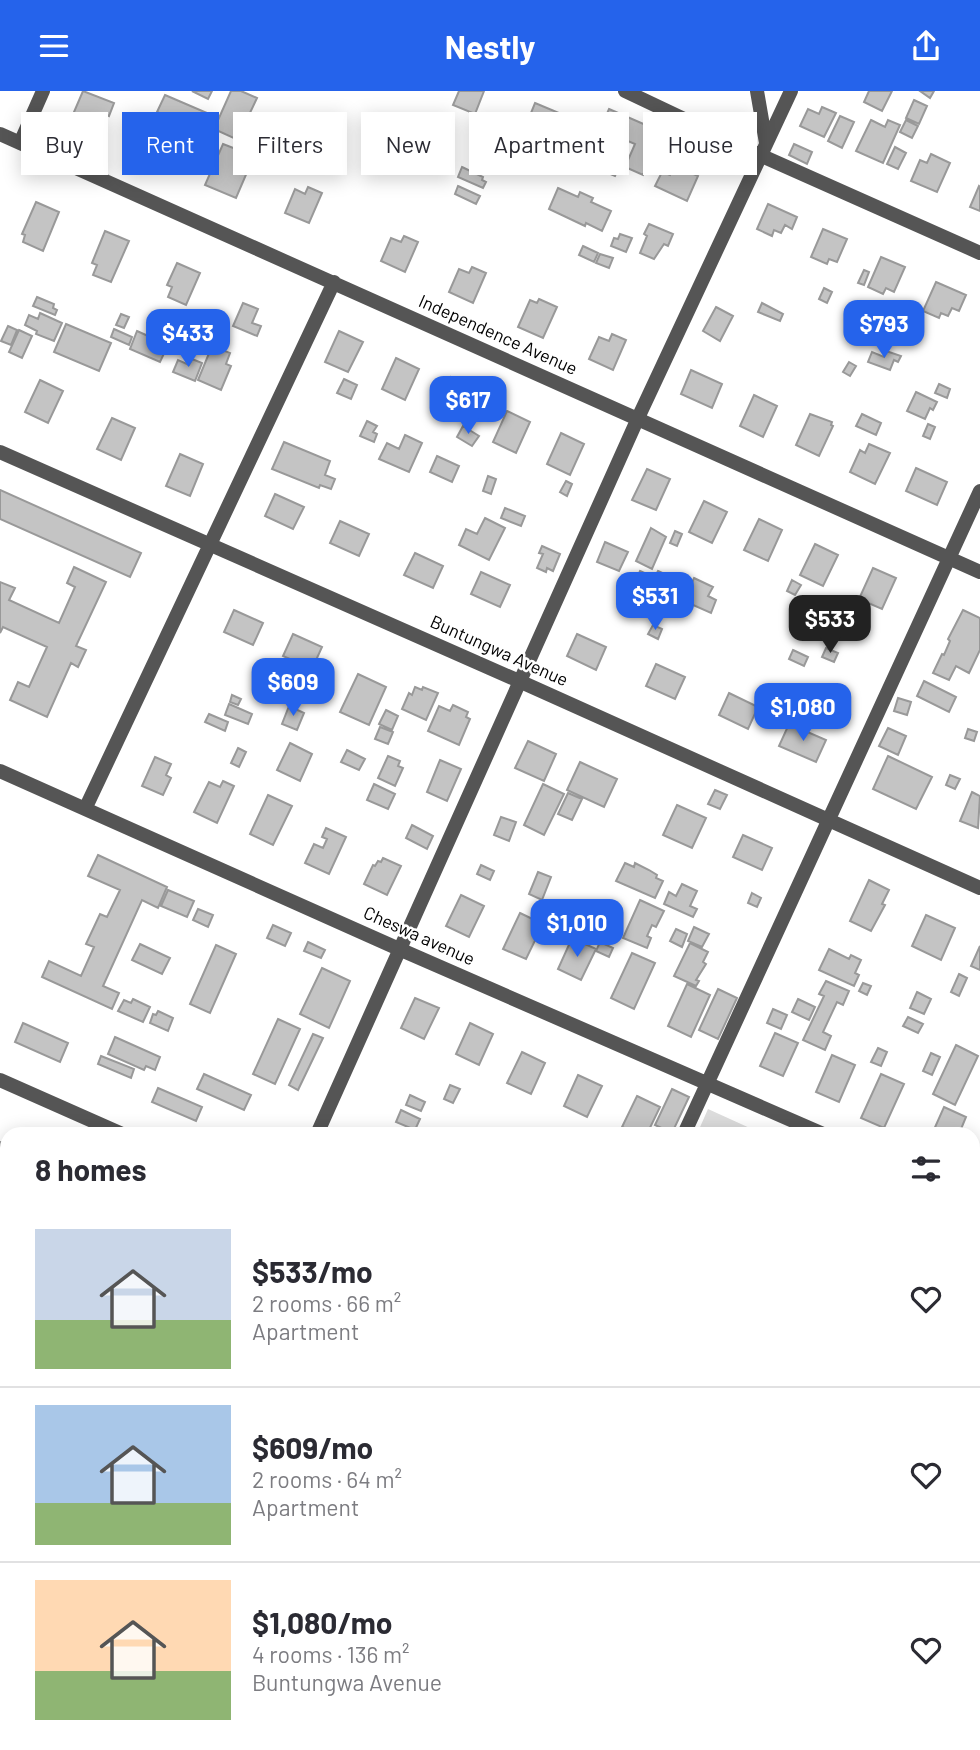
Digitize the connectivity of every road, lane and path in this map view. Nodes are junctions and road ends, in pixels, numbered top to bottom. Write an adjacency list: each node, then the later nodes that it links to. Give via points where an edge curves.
1 (43, 91): 6 (street)
2 (625, 91): 7 (street)
3 (757, 91): 7 (street)
4 (791, 91): 7 (street)
5 (0, 134): 6 (street, Independence Avenue)
6 (20, 143): 9 (street, Independence Avenue)
7 (764, 150): 8 (street); 10 (street)
8 (980, 253)
9 (334, 282): 10 (street, Independence Avenue); 13 (street)
10 (638, 418): 14 (street, Independence Avenue); 16 (street)
11 (0, 453): 13 (street, Buntungwa Avenue)
12 (980, 491): 14 (street)
13 (212, 544): 16 (street, Buntungwa Avenue); 18 (street)
14 (949, 558): 15 (street, Independence Avenue); 19 (street)
15 (980, 572)
16 (519, 681): 19 (street, Buntungwa Avenue); 21 (street)
17 (0, 771): 18 (street, Cheswa avenue)
18 (86, 807): 21 (street, Cheswa avenue)
19 (828, 820): 20 (street, Buntungwa Avenue); 23 (street)
20 (980, 887)
21 (399, 949): 23 (street, Cheswa avenue); 25 (street)
22 (0, 1080): 24 (street)
23 (707, 1082): 26 (street); 27 (street, Cheswa avenue)
24 (106, 1127)
25 (320, 1127)
26 (687, 1127)
27 (807, 1127)

